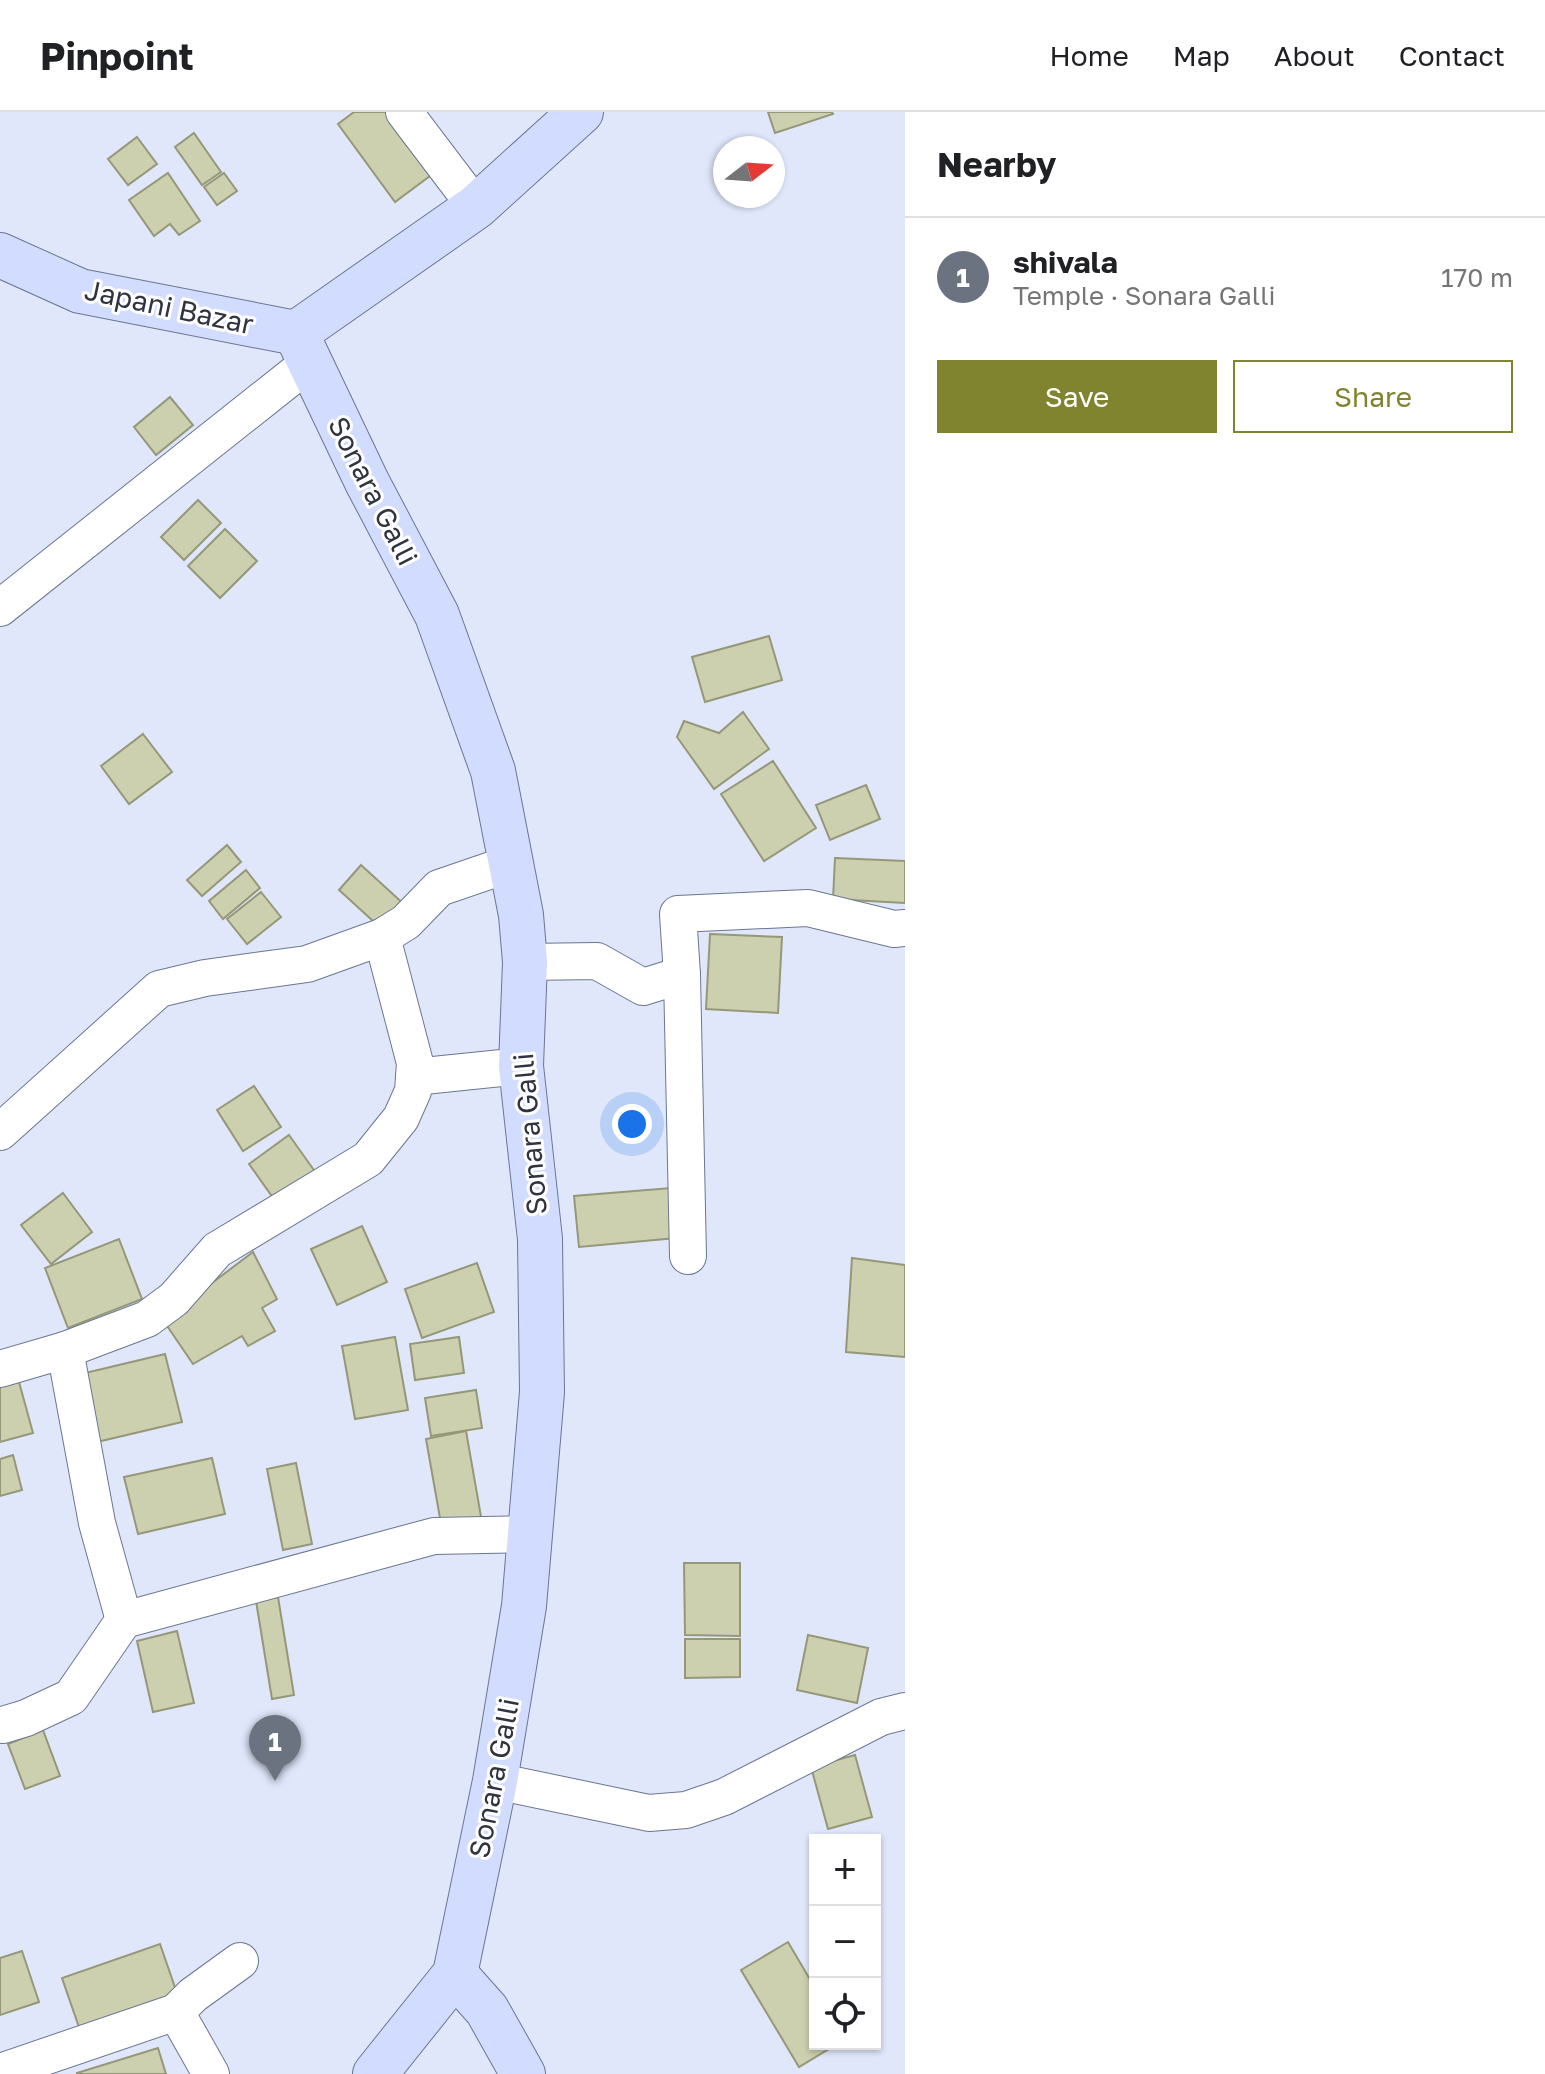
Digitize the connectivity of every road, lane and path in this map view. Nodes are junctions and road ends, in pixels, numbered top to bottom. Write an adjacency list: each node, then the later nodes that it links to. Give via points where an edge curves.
1 (404, 112): 3 (street)
2 (581, 112): 3 (street)
3 (476, 207): 5 (street)
4 (0, 255): 5 (street, Japani Bazar, via 80,291)
5 (303, 348): 6 (street); 7 (street, Sonara Galli, via 437,615 493,771)
6 (0, 608)
7 (512, 863): 9 (street, via 439,888 406,922); 10 (street, Sonara Galli)
8 (905, 928): 11 (street, via 808,908 678,914)
9 (382, 937): 13 (street, via 415,1063); 14 (street, via 307,964 159,989)
10 (525, 962): 11 (street, via 597,961 643,987); 12 (street, Sonara Galli)
11 (682, 975): 15 (street)
12 (521, 1066): 13 (street); 18 (street, Sonara Galli, via 540,1239 542,1392)
13 (414, 1077): 16 (street, via 401,1118 368,1159 217,1250 174,1299 147,1319)
14 (0, 1132)
15 (688, 1256)
16 (65, 1350): 17 (street); 19 (street, via 97,1523)
17 (0, 1369)
18 (530, 1534): 19 (street, via 434,1536); 22 (street, Sonara Galli, via 524,1606)
19 (124, 1620): 21 (street, via 71,1697)
20 (905, 1711): 22 (street, via 881,1717 724,1797 686,1810 649,1813)
21 (3, 1725)
22 (495, 1781): 24 (street, Sonara Galli)
23 (240, 1961): 25 (street, via 193,1995)
24 (455, 1974): 29 (street); 30 (street, via 487,2010)
25 (182, 2021): 26 (street); 27 (street); 28 (street)
26 (0, 2072)
27 (189, 2074)
28 (211, 2074)
29 (375, 2074)
30 (523, 2074)

